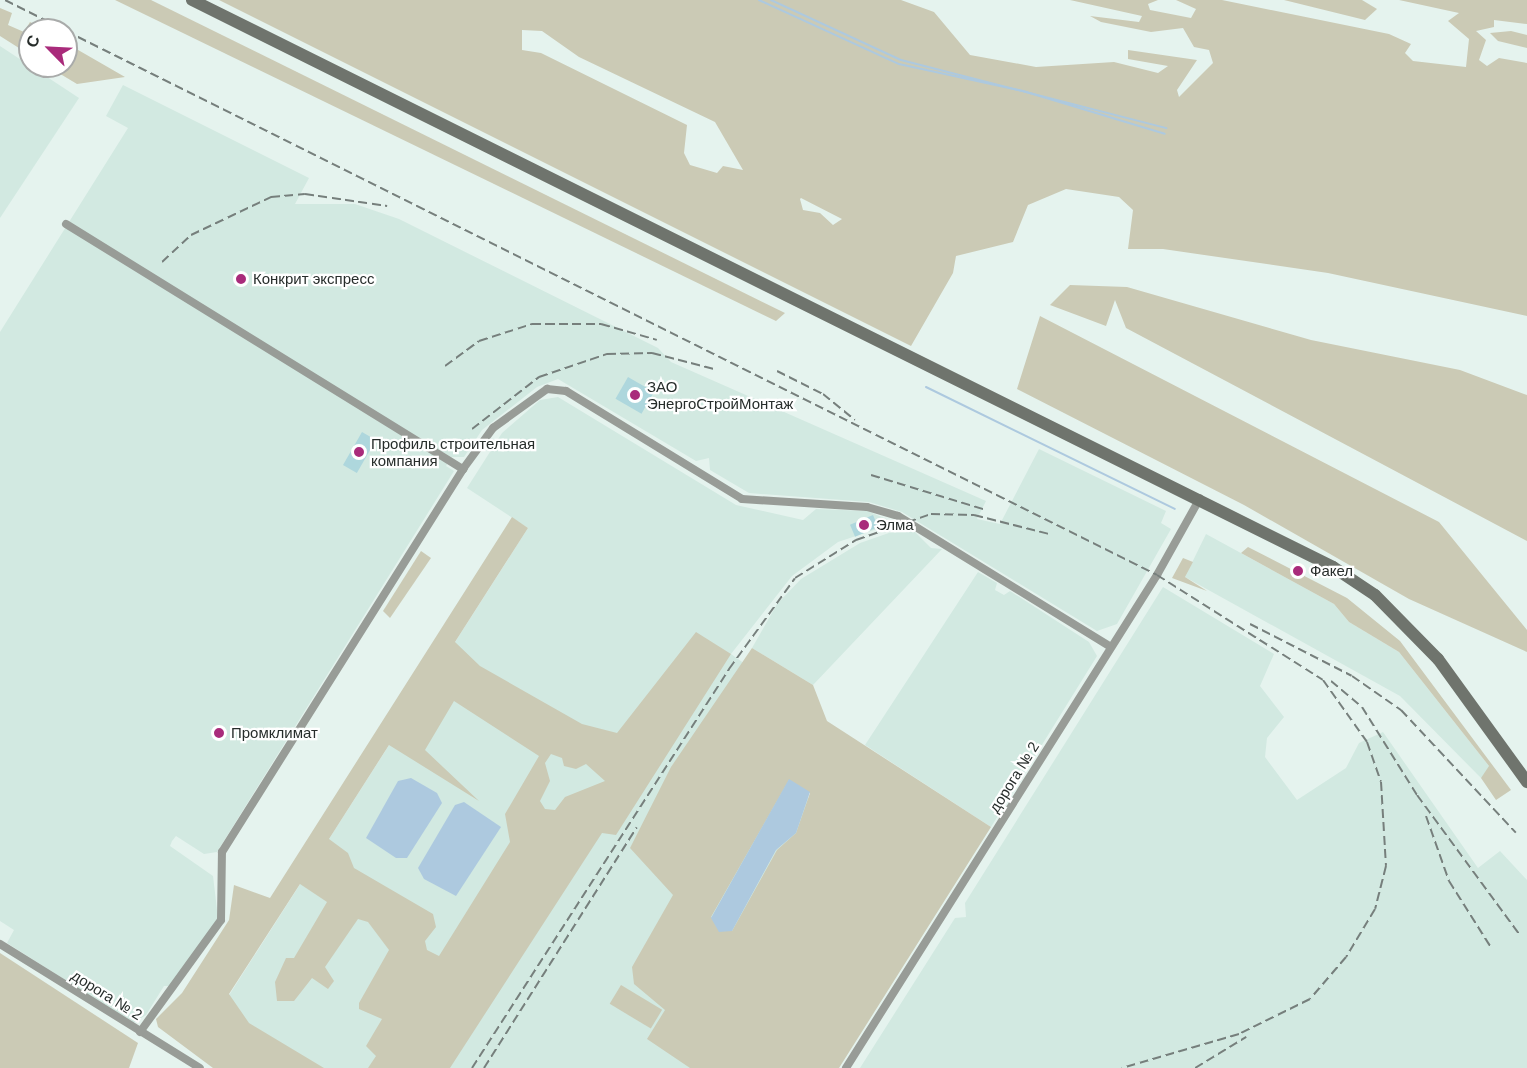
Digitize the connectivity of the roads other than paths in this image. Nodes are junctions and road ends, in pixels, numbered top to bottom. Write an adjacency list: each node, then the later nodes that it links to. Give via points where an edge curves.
1 (192, 0): 4 (main road)
2 (66, 224): 3 (street)
3 (463, 469): 5 (street, via 493,429 536,394 557,388 742,499 867,507 898,516); 8 (street, via 222,852 221,920)
4 (1200, 498): 5 (street, дорога № 2); 6 (main road, via 1375,595 1438,658)
5 (1111, 647): 10 (street, дорога № 2)
6 (1526, 778)
7 (0, 944): 8 (street, дорога № 2)
8 (140, 1032): 9 (street, дорога № 2)
9 (200, 1068)
10 (846, 1068)

